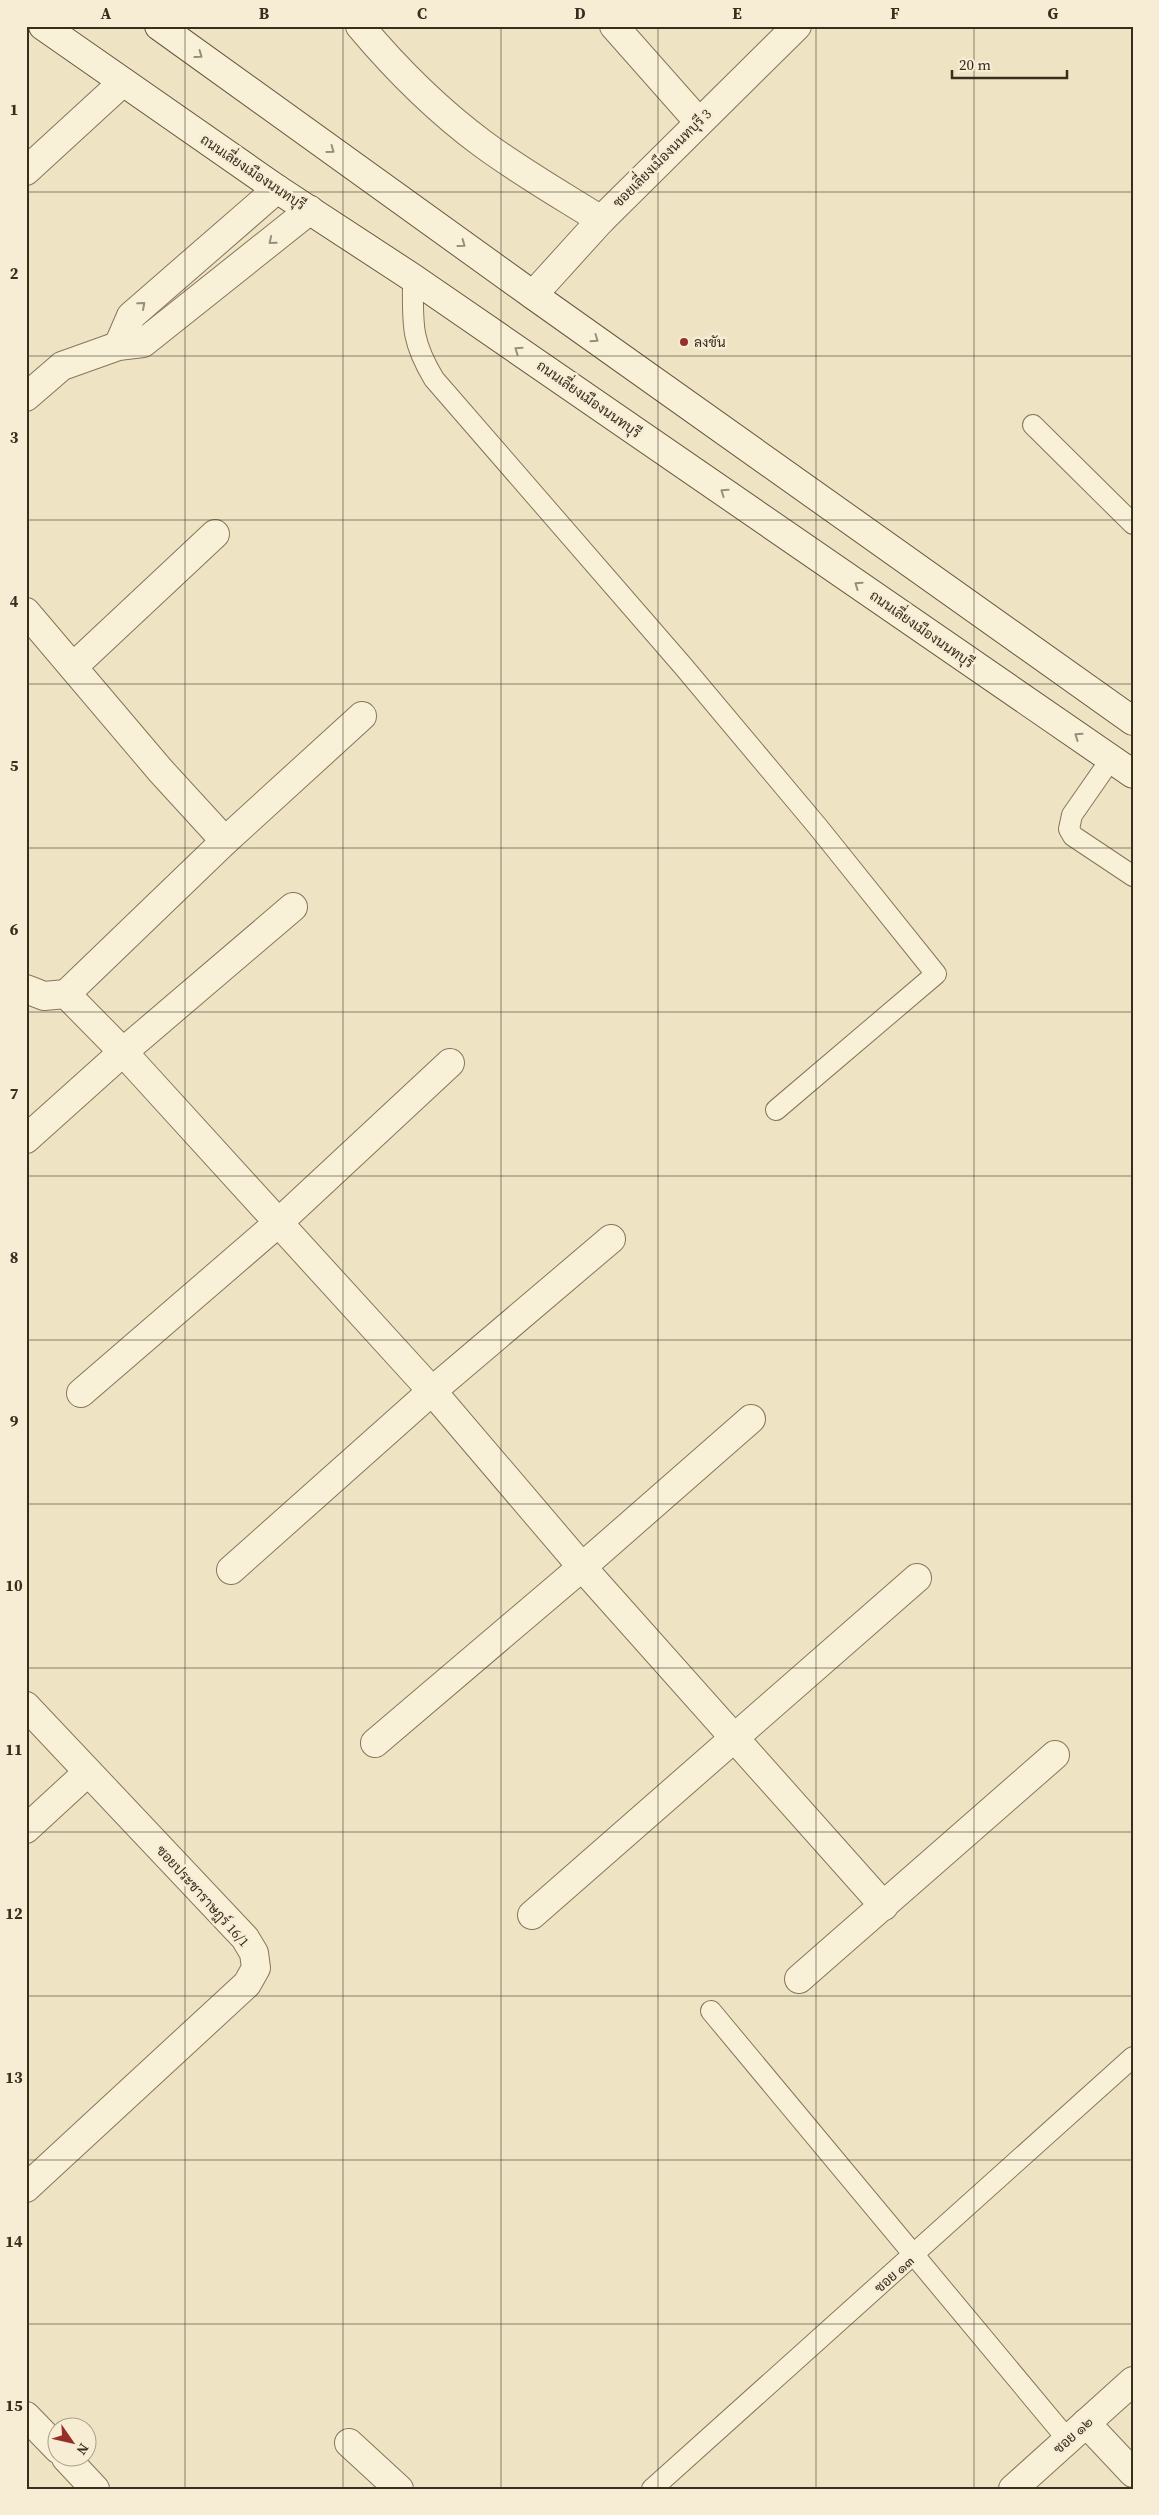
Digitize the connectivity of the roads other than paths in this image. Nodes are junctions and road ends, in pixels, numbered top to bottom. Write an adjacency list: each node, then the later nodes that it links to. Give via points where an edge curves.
1 (43, 26): 6 (street, ถนนเลี่ยงเมืองนนทบุรี)
2 (159, 26): 13 (street, one-way to 13)
3 (360, 26): 11 (street, via 430,100 483,144)
4 (614, 26): 7 (street)
5 (797, 26): 7 (street, ซอยเลี่ยงเมืองนนทบุรี 3)
6 (123, 82): 8 (street); 9 (street, ถนนเลี่ยงเมืองนนทบุรี)
7 (698, 121): 11 (street, ซอยเลี่ยงเมืองนนทบุรี 3)
8 (26, 171)
9 (278, 189): 10 (street, ถนนเลี่ยงเมืองนนทบุรี); 14 (street, one-way to 9, via 130,316)
10 (310, 210): 12 (street, ถนนเลี่ยงเมืองนนทบุรี); 14 (street, one-way to 14, via 144,343)
11 (601, 220): 13 (street, ซอยเลี่ยงเมืองนนทบุรี 3)
12 (413, 278): 23 (street, ถนนเลี่ยงเมืองนนทบุรี, one-way to 12); 32 (lane, via 414,339 434,380 683,666 936,974)
13 (533, 295): 22 (street, one-way to 22)
14 (118, 346): 15 (street, via 62,366)
15 (26, 397)
16 (1033, 425): 17 (lane)
17 (1133, 524)
18 (215, 534): 20 (street)
19 (26, 612): 20 (street)
20 (74, 667): 25 (street, via 160,770)
21 (362, 716): 25 (street)
22 (1133, 720)
23 (1111, 759): 24 (street, ถนนเลี่ยงเมืองนนทบุรี); 26 (lane, via 1072,815 1069,829 1073,836)
24 (1133, 774)
25 (225, 841): 29 (street)
26 (1133, 876)
27 (292, 907): 30 (street)
28 (26, 989): 29 (street, via 44,996)
29 (66, 994): 30 (street)
30 (122, 1052): 33 (street); 34 (street)
31 (450, 1064): 34 (street)
32 (776, 1110)
33 (26, 1139)
34 (277, 1224): 36 (street); 37 (street)
35 (611, 1238): 36 (street)
36 (432, 1391): 39 (street); 40 (street)
37 (81, 1392)
38 (751, 1419): 39 (street)
39 (582, 1567): 43 (street); 44 (street)
40 (231, 1570)
41 (917, 1578): 43 (street)
42 (26, 1706): 46 (street, ซอยประชาราษฎร์ 16/1)
43 (733, 1738): 48 (street); 49 (street)
44 (375, 1743)
45 (1055, 1756): 48 (street)
46 (88, 1772): 47 (street); 53 (street, ซอยประชาราษฎร์ 16/1, via 245,1938 254,1953 256,1968 247,1984)
47 (26, 1829)
48 (884, 1906): 50 (street)
49 (532, 1915)
50 (798, 1979)
51 (711, 2012): 54 (lane)
52 (1133, 2057): 54 (lane, ซอย ๑๓)
53 (26, 2188)
54 (916, 2254): 57 (lane); 64 (lane, ซอย ๑๓)
55 (1133, 2381): 57 (street, ซอย ๑๒)
56 (26, 2416): 58 (street)
57 (1077, 2431): 61 (street); 65 (street, ซอย ๑๒)
58 (48, 2439)
59 (349, 2443): 63 (street)
60 (75, 2468): 62 (street)
61 (1133, 2474)
62 (95, 2489)
63 (399, 2489)
64 (652, 2489)
65 (1013, 2489)

